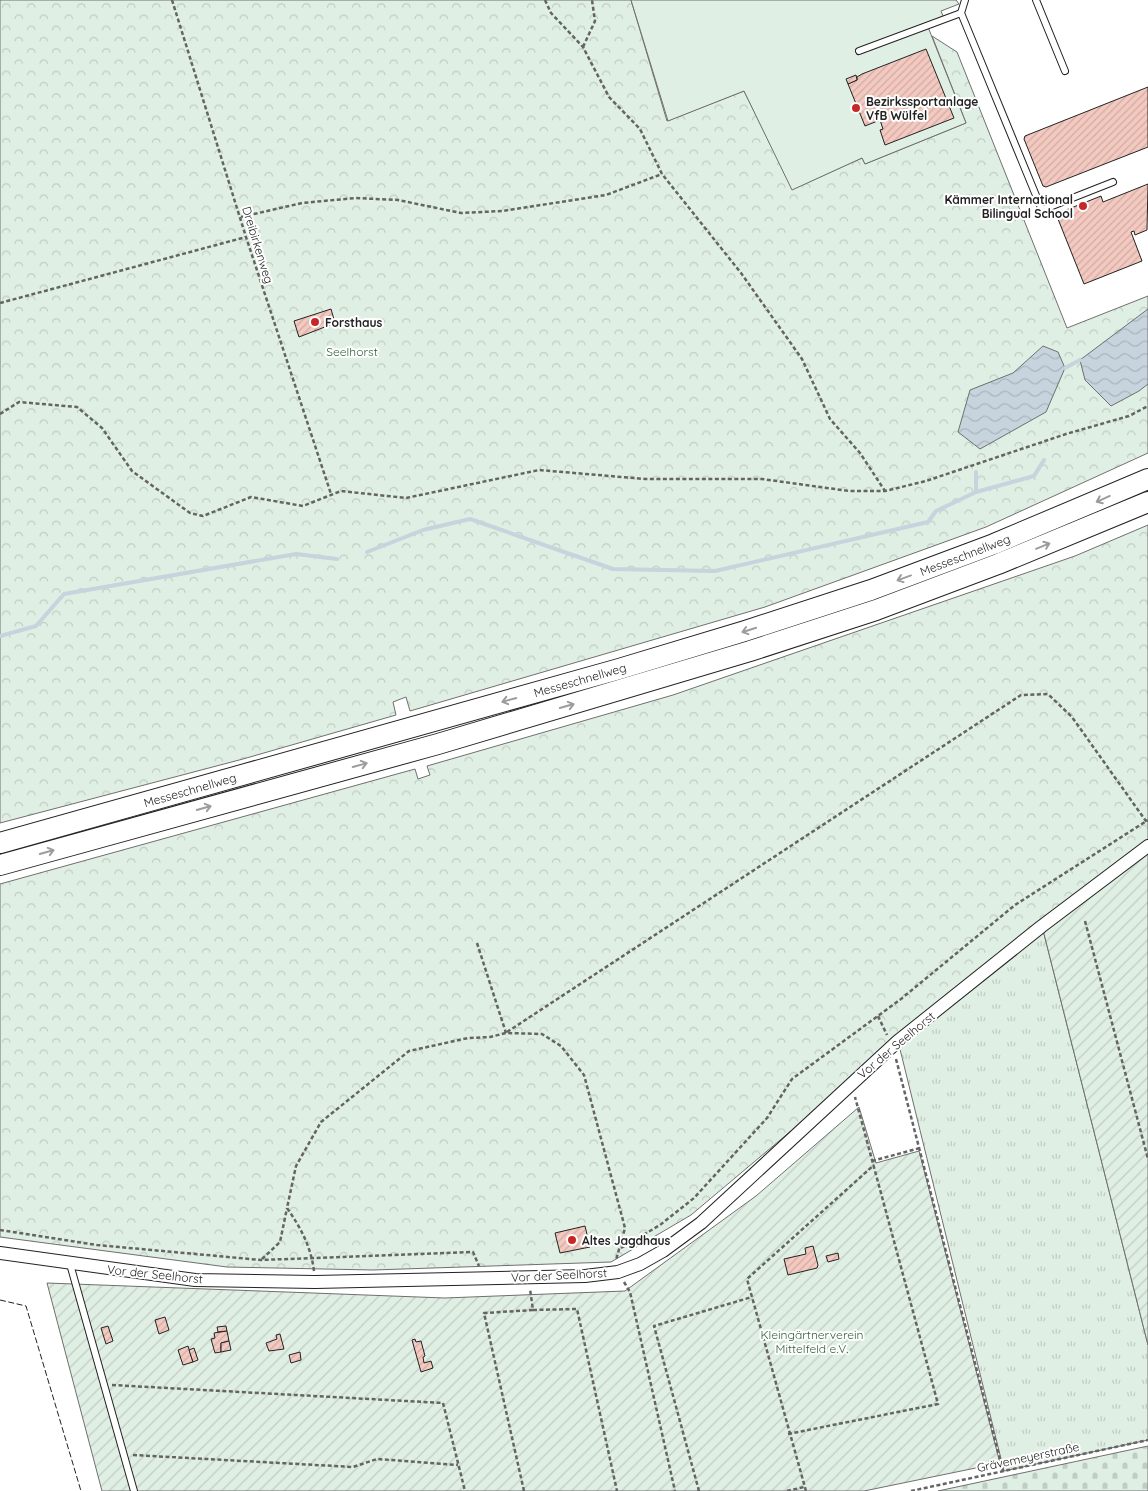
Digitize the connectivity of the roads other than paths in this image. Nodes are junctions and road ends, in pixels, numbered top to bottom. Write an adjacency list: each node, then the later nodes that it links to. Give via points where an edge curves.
1 (965, 0): 3 (lane)
2 (1036, 0): 5 (lane)
3 (961, 13): 4 (lane); 6 (lane, via 1042,210)
4 (859, 51)
5 (1065, 71)
6 (1113, 182)
7 (1148, 480): 9 (highway, Messeschnellweg, one-way to 9, via 986,548 745,631 619,670)
8 (1148, 502): 11 (highway, Messeschnellweg, one-way to 8, via 448,741 750,651 876,610)
9 (0, 843)
10 (1148, 846): 13 (street, Vor der Seelhorst, via 892,1046 701,1223 640,1264 618,1272 585,1276 315,1282 195,1280)
11 (0, 865)
12 (0, 1253): 13 (street, Vor der Seelhorst)
13 (70, 1264): 14 (lane)
14 (134, 1491)

